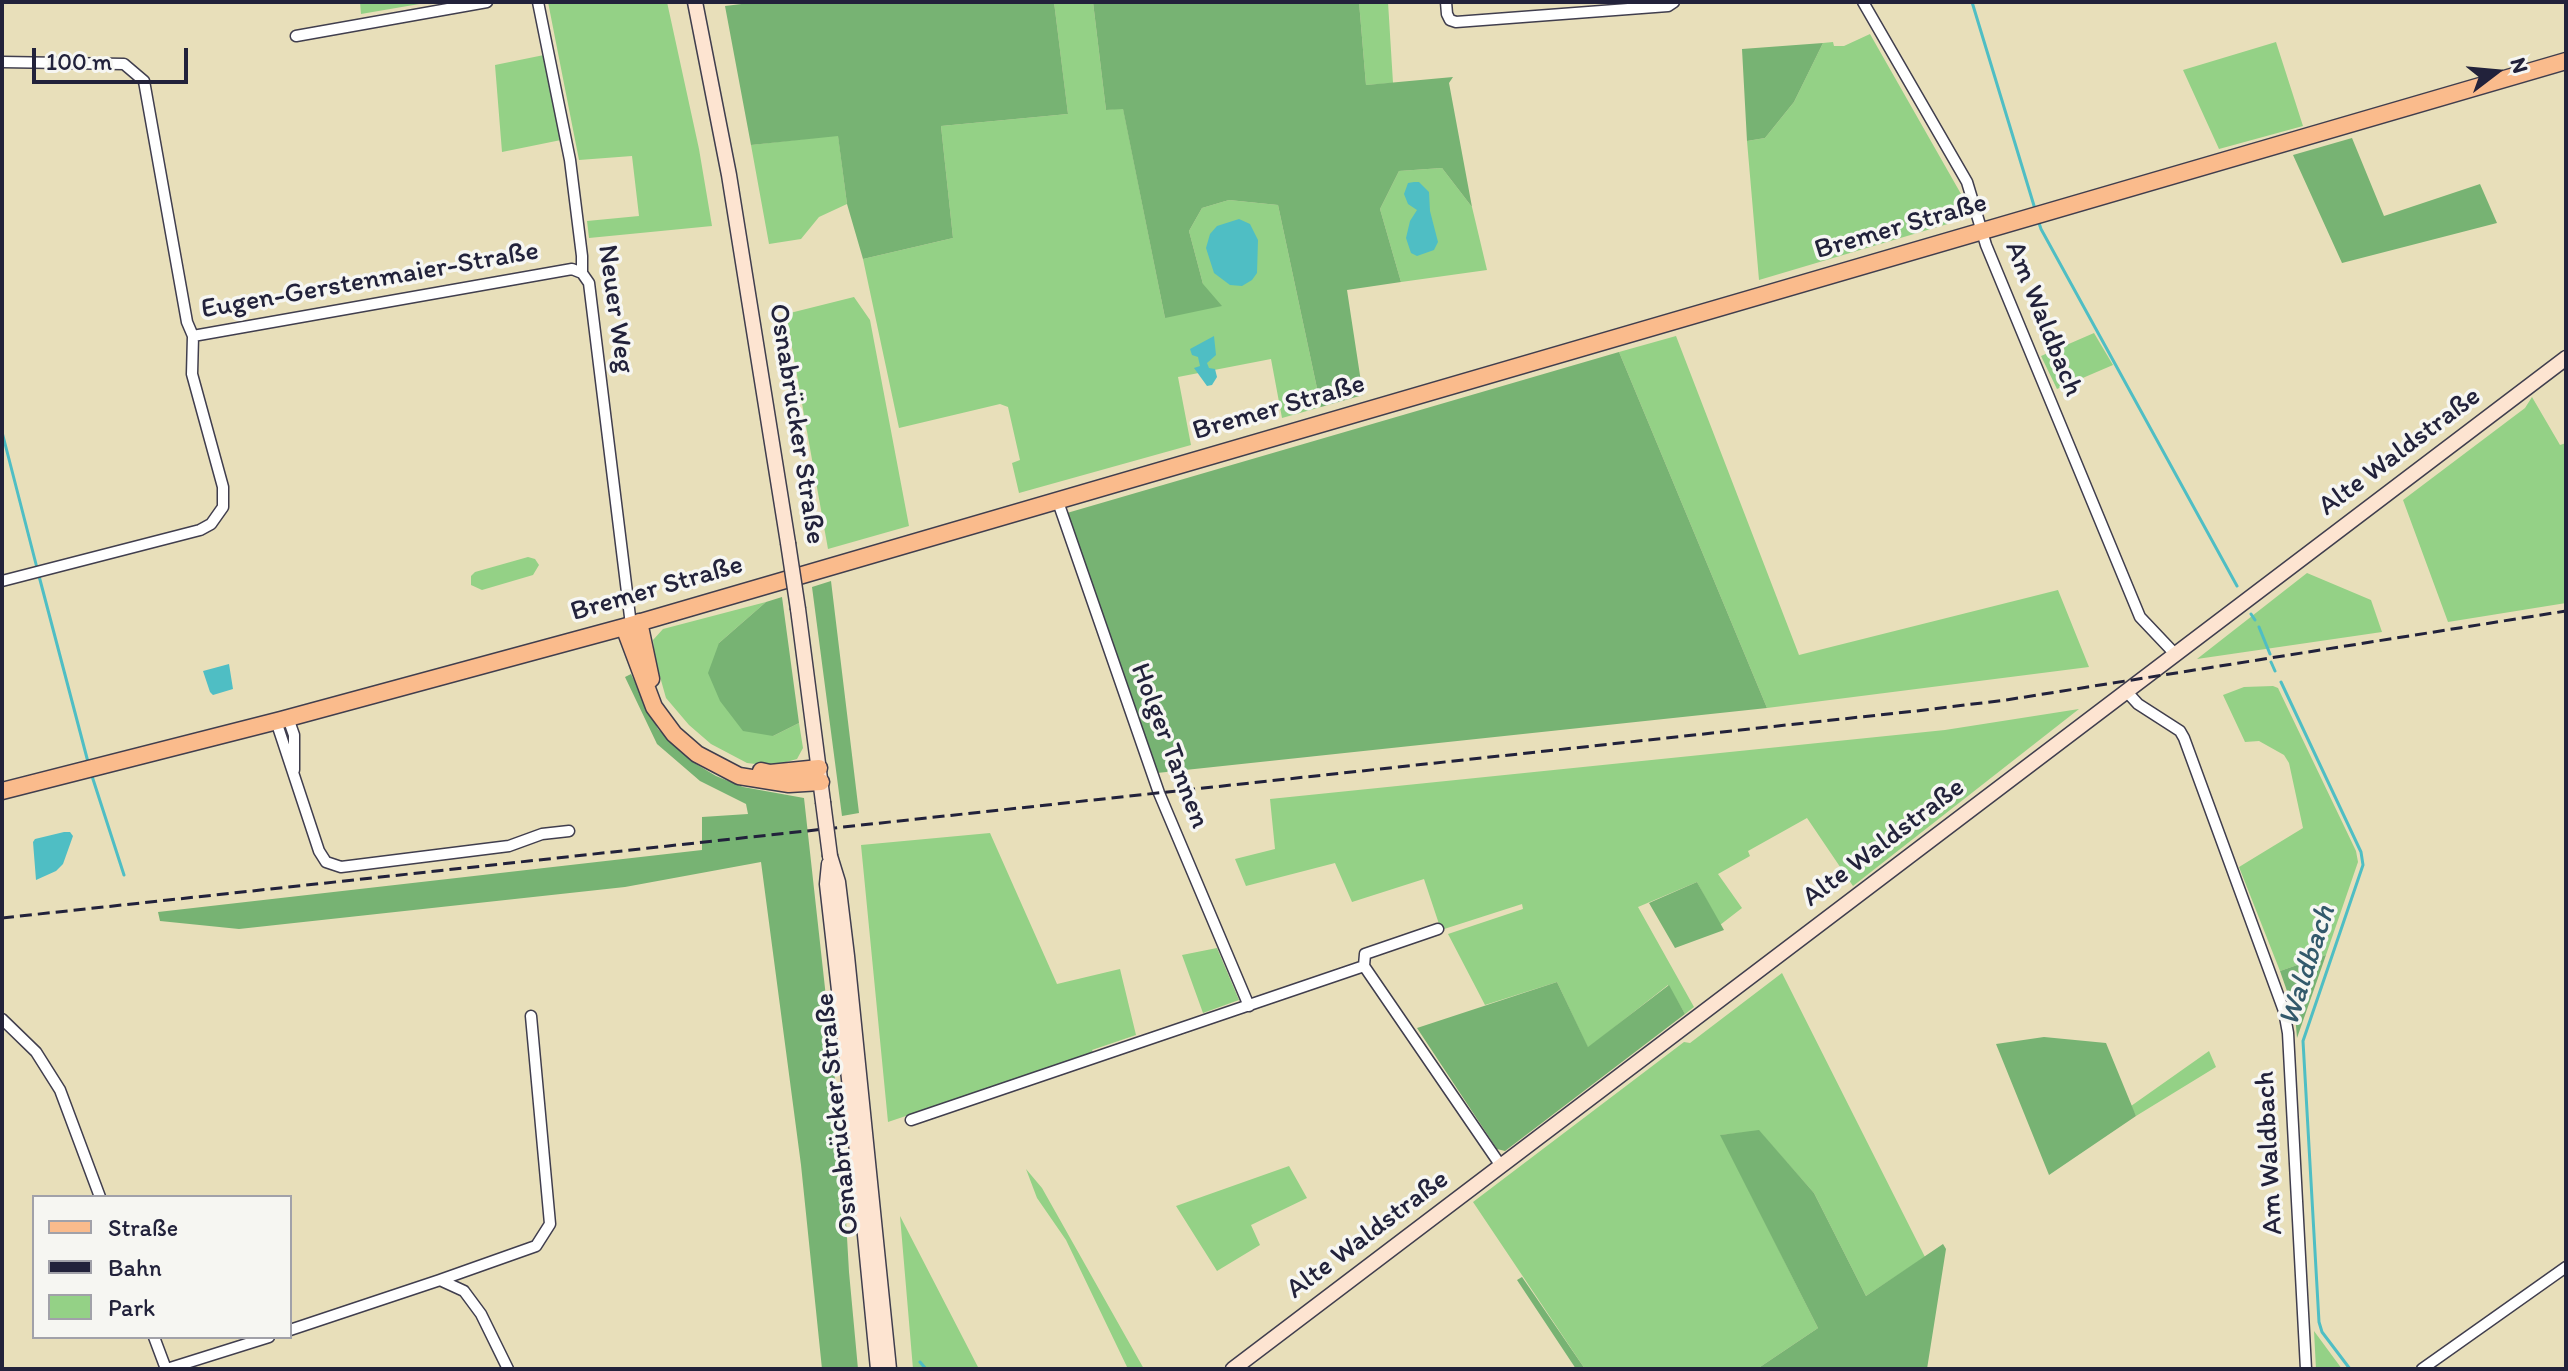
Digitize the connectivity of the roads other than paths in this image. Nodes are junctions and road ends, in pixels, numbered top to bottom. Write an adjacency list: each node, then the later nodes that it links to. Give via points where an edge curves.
1 (487, 2): 7 (street)
2 (538, 2): 11 (street, Neuer Weg, via 570,160)
3 (695, 2): 20 (main road, Osnabrücker Straße, bridge, via 729,175)
4 (1446, 2): 5 (street, via 1450,20 1456,22)
5 (1674, 2)
6 (1863, 2): 10 (street, Am Waldbach, via 1967,182)
7 (296, 36)
8 (2566, 61): 10 (main road, Bremer Straße)
9 (2, 62): 12 (street, via 124,64 144,81)
10 (1982, 231): 14 (main road, Bremer Straße); 17 (street, Am Waldbach, via 2140,617)
11 (582, 273): 12 (street, Eugen-Gerstenmaier-Straße, via 572,269); 16 (street, Neuer Weg, via 589,283)
12 (193, 336): 15 (street, Eugen-Gerstenmaier-Straße, via 192,374 223,487 223,507 211,524)
13 (2566, 358): 17 (main road, Alte Waldstraße)
14 (1057, 499): 16 (main road, Bremer Straße); 26 (street, Holger Tannen, via 1159,793)
15 (2, 581)
16 (631, 625): 19 (main road, Bremer Straße); 20 (main road, via 660,704 701,747 739,767)
17 (2176, 655): 18 (main road, Alte Waldstraße)
18 (2127, 692): 30 (main road, Alte Waldstraße); 42 (street, Am Waldbach, via 2184,738 2284,1011)
19 (282, 720): 21 (main road, Bremer Straße); 22 (street, via 294,735 294,772 326,862 341,867 509,846)
20 (820, 775): 23 (main road, Osnabrücker Straße, bridge)
21 (2, 791)
22 (569, 831)
23 (830, 856): 39 (main road, Osnabrücker Straße, via 827,884); 40 (main road, Osnabrücker Straße, via 847,956)
24 (1438, 929): 25 (street, via 1365,954)
25 (1364, 966): 26 (street); 30 (street)
26 (1249, 1006): 29 (street)
27 (531, 1016): 33 (street, via 550,1224 536,1246)
28 (2, 1019): 31 (street, via 36,1052 60,1090)
29 (911, 1120)
30 (1501, 1166): 41 (main road, Alte Waldstraße)
31 (99, 1195)
32 (2566, 1267): 43 (street)
33 (440, 1280): 34 (street); 38 (street, via 464,1291)
34 (292, 1329)
35 (155, 1339): 37 (street)
36 (263, 1339): 37 (street)
37 (167, 1369)
38 (508, 1369)
39 (878, 1369)
40 (889, 1369)
41 (1233, 1369)
42 (2306, 1369)
43 (2422, 1369)

